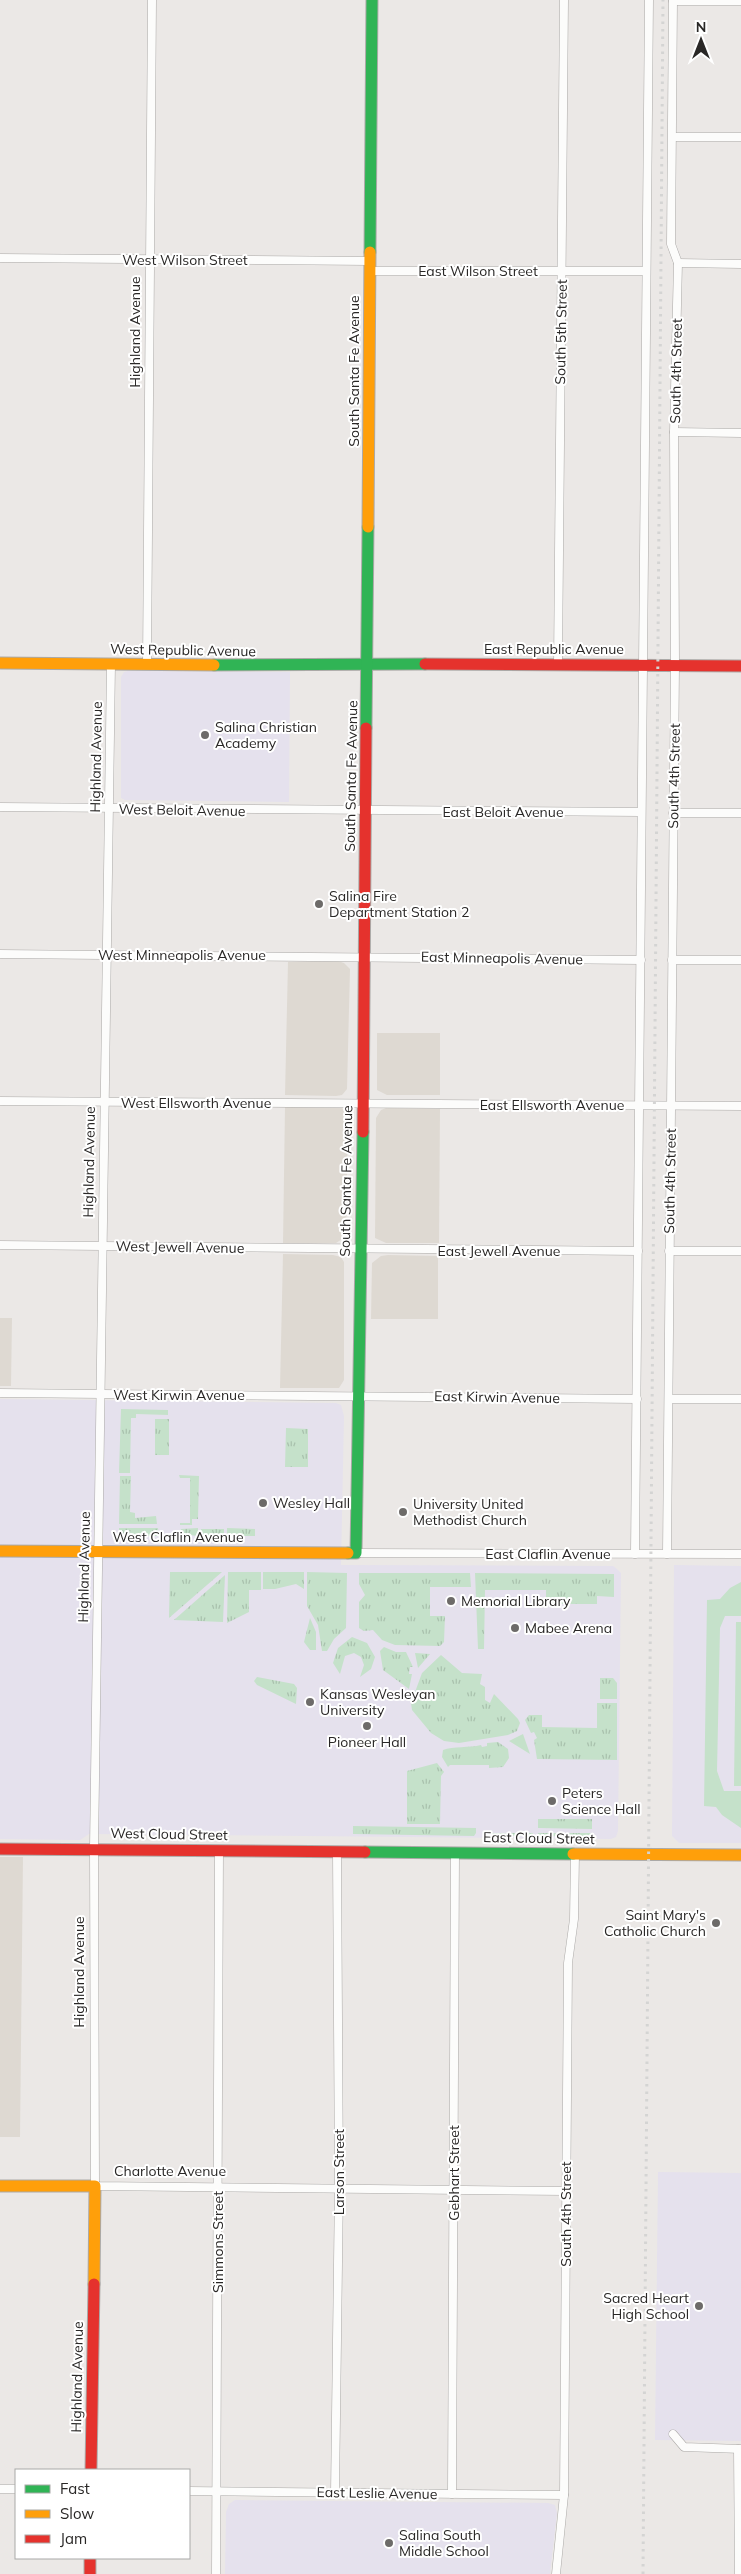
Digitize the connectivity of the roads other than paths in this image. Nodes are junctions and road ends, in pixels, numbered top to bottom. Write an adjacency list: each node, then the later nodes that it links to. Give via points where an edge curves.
1 (152, 0): 10 (street, Highland Avenue)
2 (372, 0): 13 (main road, South Santa Fe Avenue)
3 (564, 0): 15 (street, South 5th Street)
4 (649, 0): 14 (street)
5 (673, 0): 6 (street); 7 (street, South 4th Street)
6 (741, 1)
7 (672, 137): 8 (street); 11 (street, South 4th Street, via 672,244)
8 (741, 137)
9 (0, 258): 10 (street, West Wilson Street)
10 (150, 259): 13 (street, West Wilson Street); 21 (street, Highland Avenue)
11 (678, 263): 12 (street); 16 (street, South 4th Street)
12 (741, 264)
13 (370, 266): 15 (street, East Wilson Street); 24 (main road, South Santa Fe Avenue)
14 (646, 271): 15 (street, East Wilson Street); 22 (street)
15 (562, 272): 20 (street, South 5th Street)
16 (674, 432): 17 (street); 23 (street, South 4th Street)
17 (741, 433)
18 (0, 663): 19 (main road, West Republic Avenue)
19 (111, 664): 21 (main road, West Republic Avenue); 27 (street, Highland Avenue)
20 (558, 664): 22 (main road, East Republic Avenue); 24 (main road, East Republic Avenue)
21 (147, 665): 24 (main road, West Republic Avenue)
22 (641, 665): 23 (main road, East Republic Avenue); 29 (street)
23 (675, 665): 25 (main road, East Republic Avenue); 30 (street, South 4th Street)
24 (367, 666): 28 (main road, South Santa Fe Avenue)
25 (741, 666)
26 (0, 807): 27 (street, West Beloit Avenue)
27 (110, 809): 28 (street, West Beloit Avenue); 33 (street, Highland Avenue)
28 (365, 812): 29 (street, East Beloit Avenue); 34 (main road, South Santa Fe Avenue)
29 (641, 812): 35 (street)
30 (673, 813): 31 (street); 36 (street, South 4th Street)
31 (741, 814)
32 (0, 954): 33 (street, West Minneapolis Avenue)
33 (108, 955): 34 (street, West Minneapolis Avenue); 39 (street, Highland Avenue)
34 (364, 957): 35 (street, East Minneapolis Avenue); 40 (main road, South Santa Fe Avenue)
35 (641, 960): 41 (street)
36 (672, 960): 37 (street); 42 (street, South 4th Street)
37 (741, 960)
38 (0, 1101): 39 (street, West Ellsworth Avenue)
39 (105, 1102): 40 (street, West Ellsworth Avenue); 45 (street, Highland Avenue)
40 (363, 1104): 41 (street, East Ellsworth Avenue); 46 (main road, South Santa Fe Avenue)
41 (638, 1106): 42 (street, East Ellsworth Avenue); 47 (street)
42 (671, 1106): 43 (street, East Ellsworth Avenue); 48 (street, South 4th Street)
43 (741, 1106)
44 (0, 1245): 45 (street, West Jewell Avenue)
45 (103, 1246): 46 (street, West Jewell Avenue); 51 (street, Highland Avenue)
46 (360, 1250): 47 (street, East Jewell Avenue); 52 (main road, South Santa Fe Avenue)
47 (638, 1251): 53 (street)
48 (668, 1251): 49 (street); 54 (street, South 4th Street)
49 (741, 1251)
50 (0, 1393): 51 (street, West Kirwin Avenue)
51 (102, 1394): 52 (street, West Kirwin Avenue); 57 (street, Highland Avenue)
52 (357, 1396): 53 (street, East Kirwin Avenue); 58 (main road, South Santa Fe Avenue)
53 (637, 1398): 59 (street)
54 (668, 1399): 55 (street); 60 (street, South 4th Street)
55 (741, 1399)
56 (0, 1551): 57 (main road, West Claflin Avenue)
57 (99, 1552): 58 (main road, West Claflin Avenue); 62 (street, Highland Avenue)
58 (356, 1553): 59 (street, East Claflin Avenue)
59 (634, 1554): 60 (street, East Claflin Avenue)
60 (667, 1554): 61 (street, East Claflin Avenue)
61 (741, 1554)
62 (94, 1848): 63 (main road, West Cloud Street); 64 (main road, West Cloud Street); 70 (street, Highland Avenue)
63 (0, 1849)
64 (219, 1850): 65 (main road, West Cloud Street); 71 (street, Simmons Street)
65 (337, 1851): 66 (main road, East Cloud Street); 72 (street, Larson Street)
66 (455, 1852): 67 (main road, East Cloud Street); 73 (street, Gebhart Street)
67 (575, 1854): 68 (main road, East Cloud Street); 74 (street, South 4th Street, via 574,1919 568,1963)
68 (741, 1854)
69 (0, 2186): 70 (main road, Charlotte Avenue)
70 (95, 2186): 71 (street, Charlotte Avenue); 77 (main road, Highland Avenue)
71 (218, 2186): 72 (street, Charlotte Avenue); 81 (street, Simmons Street)
72 (339, 2187): 73 (street, Charlotte Avenue); 82 (street, Larson Street)
73 (454, 2189): 74 (street, Charlotte Avenue); 83 (street, Gebhart Street)
74 (566, 2191): 84 (street, South 4th Street)
75 (673, 2434): 76 (street, via 684,2447)
76 (740, 2449): 89 (street)
77 (91, 2469)
78 (0, 2489): 79 (street)
79 (15, 2489)
80 (190, 2491): 81 (street, East Leslie Avenue)
81 (217, 2491): 82 (street, East Leslie Avenue); 87 (street, Simmons Street)
82 (335, 2492): 83 (street, East Leslie Avenue)
83 (452, 2494): 84 (street, East Leslie Avenue)
84 (564, 2495): 88 (street, South 4th Street)
85 (90, 2559): 86 (main road)
86 (90, 2574)
87 (216, 2574)
88 (556, 2574)
89 (739, 2574)

